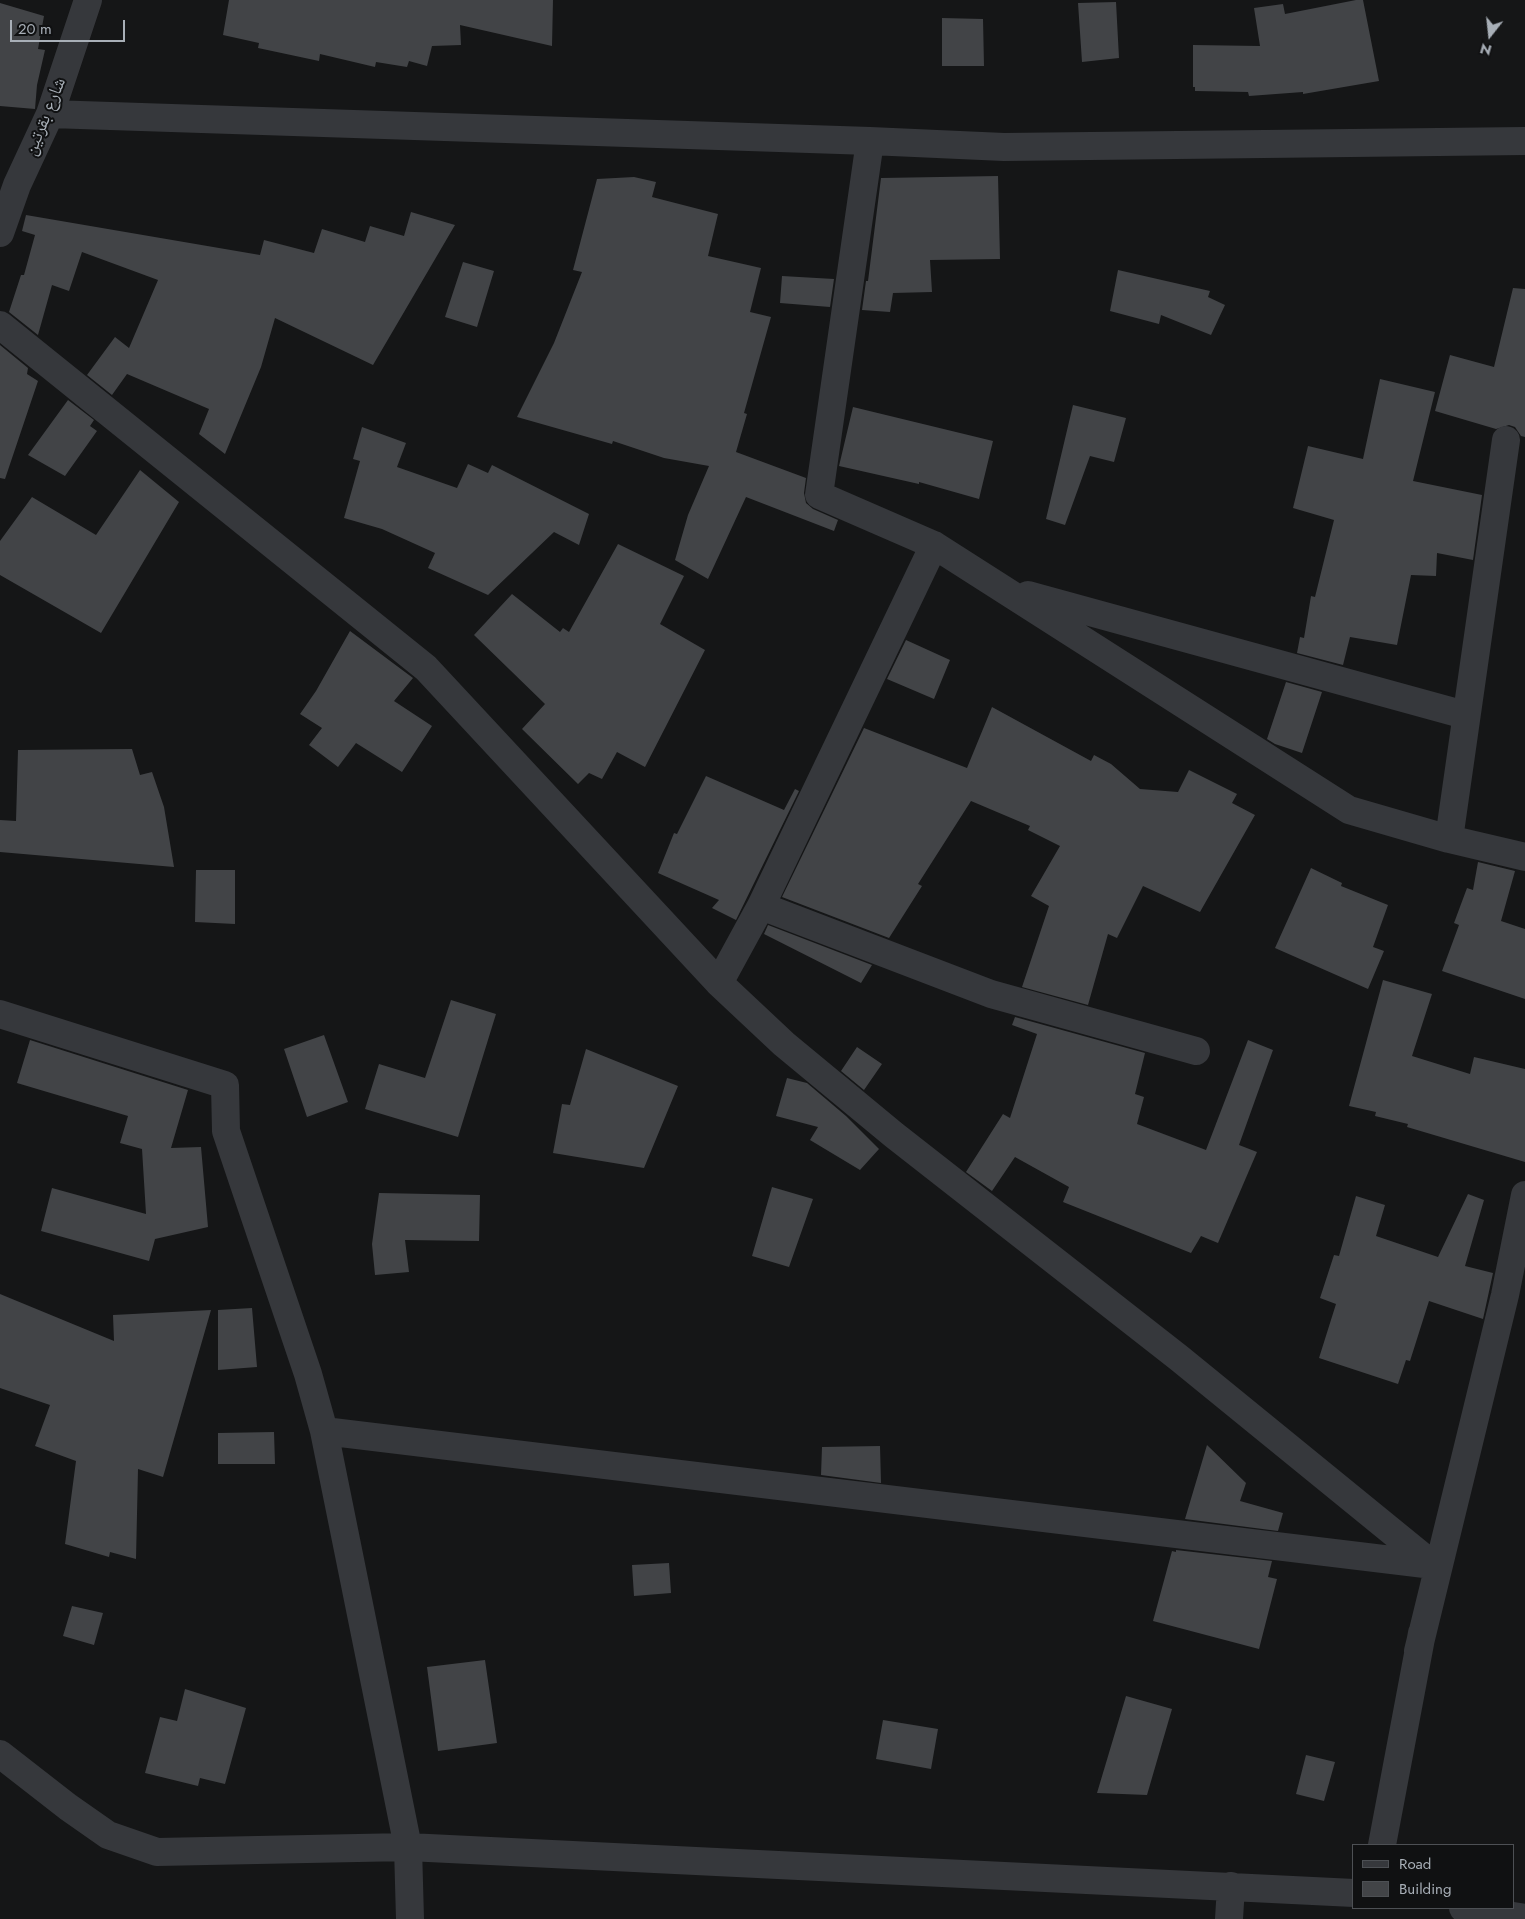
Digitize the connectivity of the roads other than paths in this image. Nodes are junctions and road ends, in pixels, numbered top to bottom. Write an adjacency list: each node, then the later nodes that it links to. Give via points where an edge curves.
1 (88, 0): 2 (street, شارع بقرتين)
2 (50, 114): 3 (street); 5 (street, شارع بقرتين)
3 (870, 141): 4 (street, via 1004,148); 9 (street, via 818,495)
4 (1525, 141)
5 (9, 180): 6 (street, شارع بقرتين)
6 (0, 233)
7 (0, 325): 15 (street, via 426,668)
8 (1506, 440): 11 (street)
9 (934, 544): 10 (street); 14 (street)
10 (1001, 587): 11 (street); 12 (street, via 1349,810)
11 (1465, 715): 12 (street)
12 (1449, 839): 13 (street)
13 (1525, 857)
14 (761, 906): 15 (street); 17 (street, via 991,994)
15 (719, 983): 20 (street, via 784,1044 894,1135 1179,1358)
16 (0, 1014): 19 (street, via 225,1085 226,1131)
17 (1196, 1051)
18 (1525, 1196): 21 (street)
19 (324, 1431): 20 (street); 24 (street)
20 (1433, 1565): 21 (street)
21 (1418, 1651): 23 (street)
22 (0, 1754): 24 (street, via 108,1835 157,1852)
23 (1382, 1844)
24 (408, 1847): 25 (street); 29 (street)
25 (1231, 1886): 26 (street); 30 (street)
26 (1352, 1893)
27 (1469, 1909): 28 (street)
28 (1525, 1918)
29 (410, 1919)
30 (1229, 1919)

